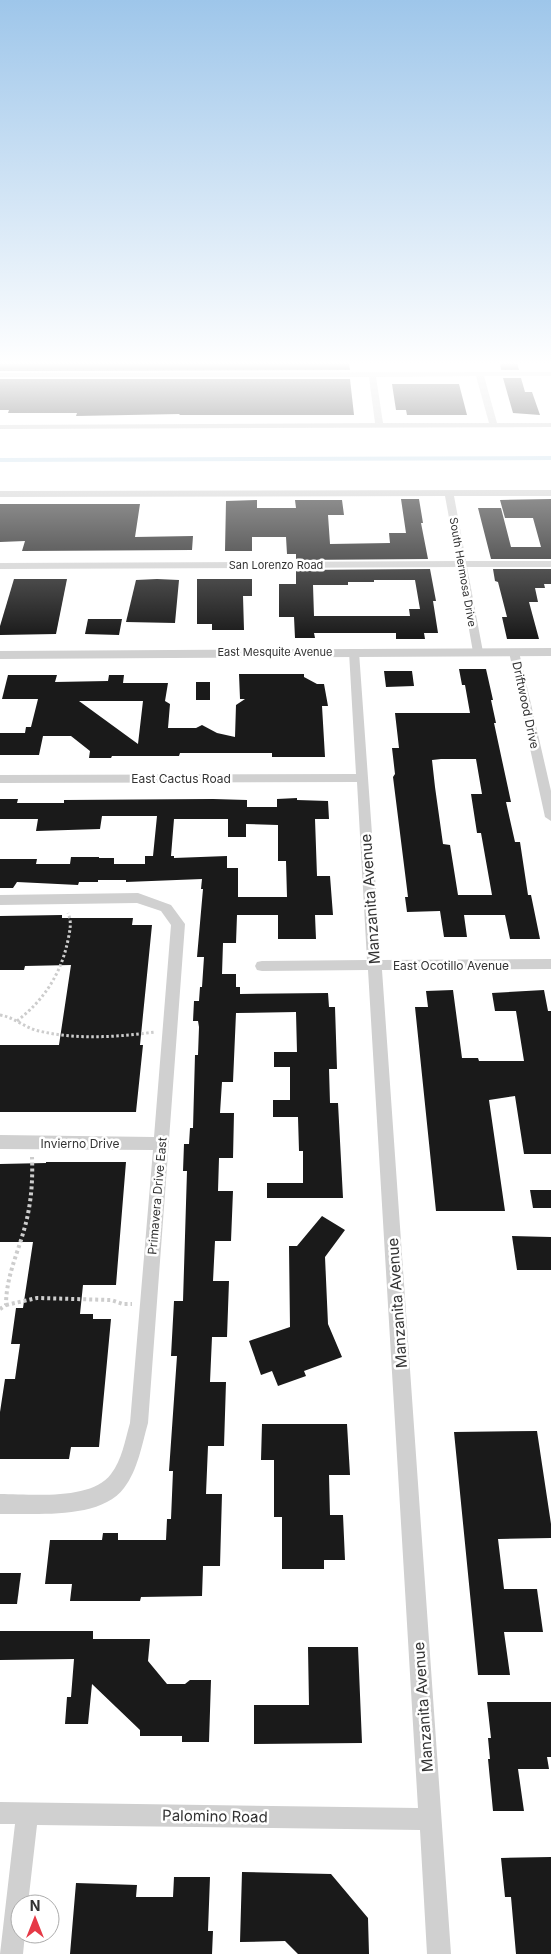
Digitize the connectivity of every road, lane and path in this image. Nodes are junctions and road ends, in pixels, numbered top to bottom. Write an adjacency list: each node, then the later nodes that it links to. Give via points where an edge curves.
1 (448, 493): 2 (street); 3 (street); 4 (street, South Hermosa Drive)
2 (551, 493)
3 (0, 494)
4 (462, 564): 5 (street, San Lorenzo Road); 6 (street, San Lorenzo Road); 8 (street, South Hermosa Drive)
5 (551, 564)
6 (0, 566)
7 (354, 652): 8 (street, East Mesquite Avenue); 11 (street, East Mesquite Avenue); 12 (street, Manzanita Avenue)
8 (478, 652): 9 (street, East Mesquite Avenue)
9 (514, 652): 10 (street, East Mesquite Avenue); 14 (street, Driftwood Drive)
10 (551, 652)
11 (0, 655)
12 (362, 778): 13 (street, East Cactus Road); 18 (street, Manzanita Avenue)
13 (0, 779)
14 (551, 818)
15 (59, 899): 16 (street); 21 (path, via 70,916 71,928 63,965 41,999); 22 (street, Primavera Drive East, via 138,898 166,908 178,924)
16 (0, 900)
17 (551, 964): 18 (street, East Ocotillo Avenue)
18 (375, 965): 19 (street, East Ocotillo Avenue); 32 (street, Manzanita Avenue)
19 (262, 966)
20 (0, 1015): 21 (path)
21 (17, 1021): 22 (path, via 25,1028 39,1032 69,1035 123,1035)
22 (170, 1030): 25 (street, Primavera Drive East)
23 (0, 1142): 24 (street, Invierno Drive)
24 (31, 1143): 25 (street, Invierno Drive); 27 (path, via 34,1186 8,1280)
25 (161, 1144): 26 (street, Primavera Drive East)
26 (148, 1303): 27 (path, via 37,1298); 29 (street, Primavera Drive East, via 139,1423 128,1460 116,1483 99,1496 78,1502)
27 (6, 1305): 28 (path)
28 (0, 1309)
29 (0, 1504)
30 (0, 1813): 31 (street, Palomino Road)
31 (27, 1813): 32 (street, Palomino Road); 33 (street)
32 (430, 1819): 34 (street, Manzanita Avenue)
33 (11, 1954)
34 (438, 1954)

